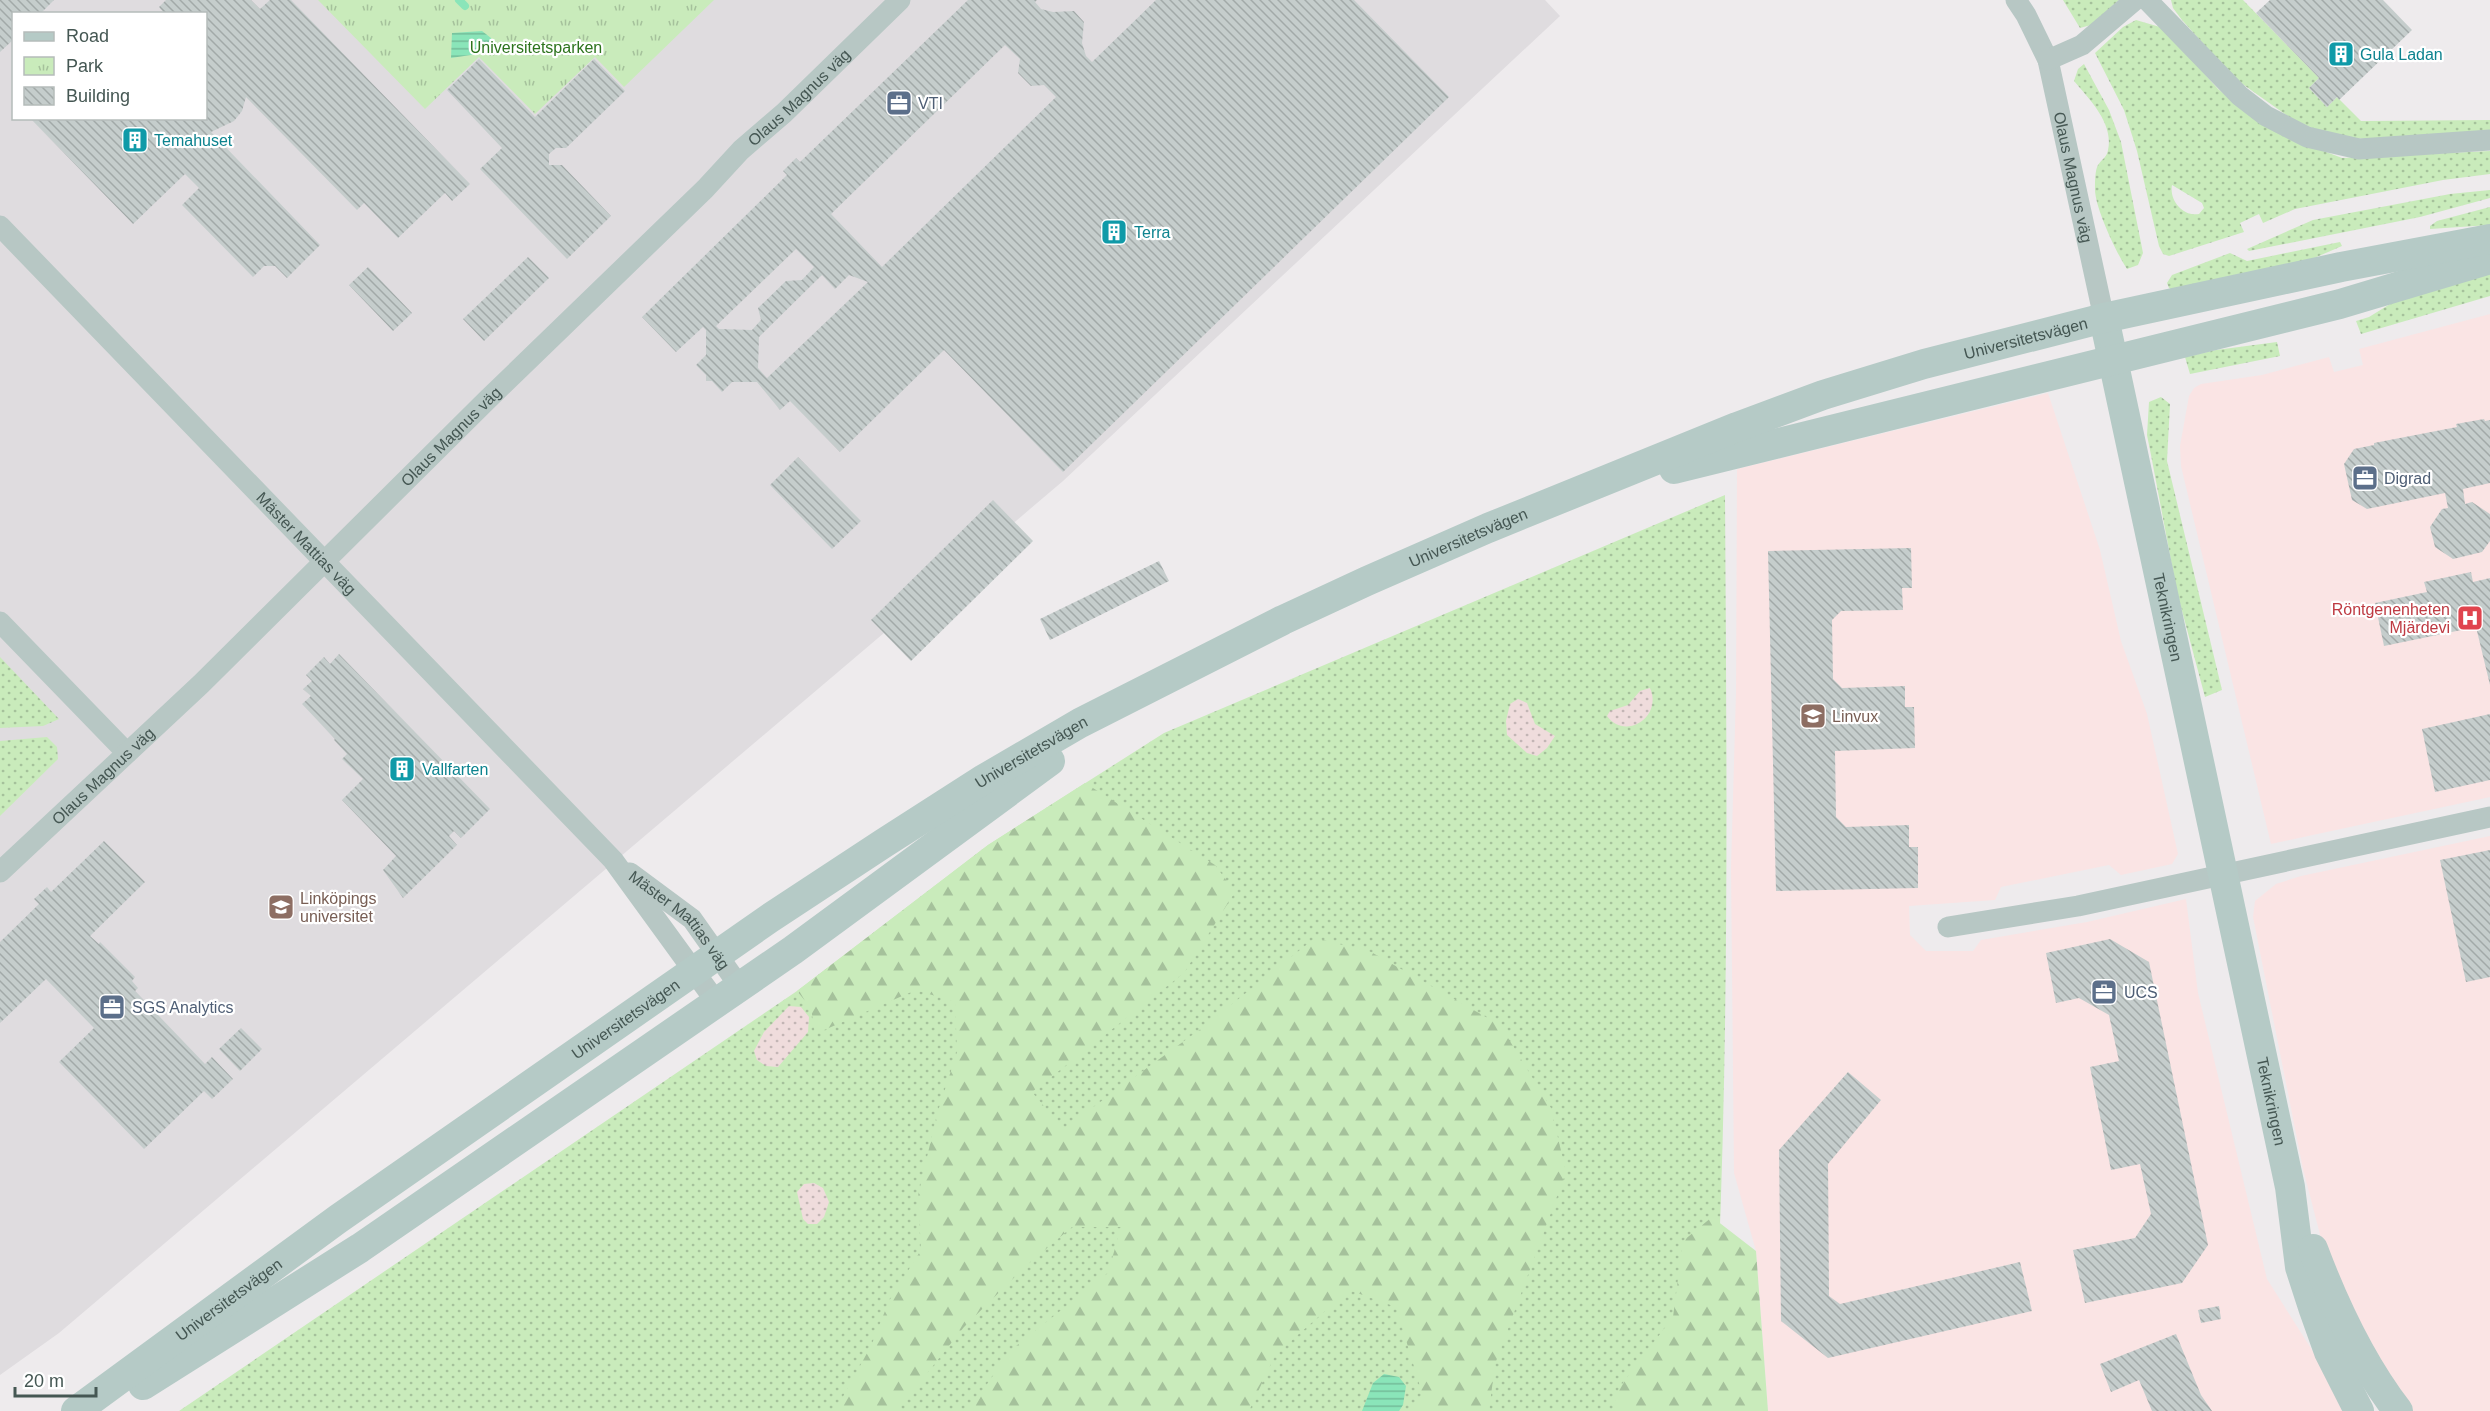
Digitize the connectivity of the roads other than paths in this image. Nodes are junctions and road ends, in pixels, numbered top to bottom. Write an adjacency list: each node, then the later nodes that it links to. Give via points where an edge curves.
1 (900, 0): 13 (street, Olaus Magnus väg, via 741,150)
2 (2016, 0): 5 (street, Olaus Magnus väg)
3 (2135, 0): 5 (street, via 2082,45)
4 (2147, 0): 6 (street, via 2240,96 2266,116 2307,137 2359,149)
5 (2048, 60): 10 (street, Olaus Magnus väg)
6 (2490, 141)
7 (0, 226): 13 (street, Mäster Mattias väg)
8 (2490, 239): 10 (main road, Universitetsvägen)
9 (2490, 259): 11 (main road, Universitetsvägen, via 2340,304)
10 (2104, 318): 11 (main road, Olaus Magnus väg); 12 (main road, Universitetsvägen, via 1924,364 1823,395)
11 (2114, 360): 12 (main road, Universitetsvägen); 20 (main road, Teknikringen)
12 (1578, 493): 15 (main road, Universitetsvägen, via 1367,580)
13 (324, 561): 16 (street, Olaus Magnus väg); 18 (street, Mäster Mattias väg)
14 (0, 622): 16 (street)
15 (1198, 664): 22 (main road, Universitetsvägen, via 1080,723 984,779); 23 (main road, Universitetsvägen, via 1029,776)
16 (127, 753): 19 (street, Olaus Magnus väg)
17 (2490, 817): 20 (street)
18 (613, 860): 22 (street, Mäster Mattias väg); 22 (street, Mäster Mattias väg, via 692,919)
19 (0, 872)
20 (2223, 874): 21 (street, via 2078,906); 24 (main road, Teknikringen)
21 (1948, 927)
22 (706, 963): 23 (street, Mäster Mattias väg); 23 (street, Mäster Mattias väg); 25 (main road, Universitetsvägen, via 338,1219)
23 (728, 995): 26 (main road, Universitetsvägen, via 360,1248)
24 (2290, 1187): 27 (main road, Teknikringen, via 2300,1267 2329,1352); 28 (main road, Teknikringen, via 2341,1316)
25 (76, 1411)
26 (101, 1411)
27 (2360, 1411)
28 (2397, 1411)

